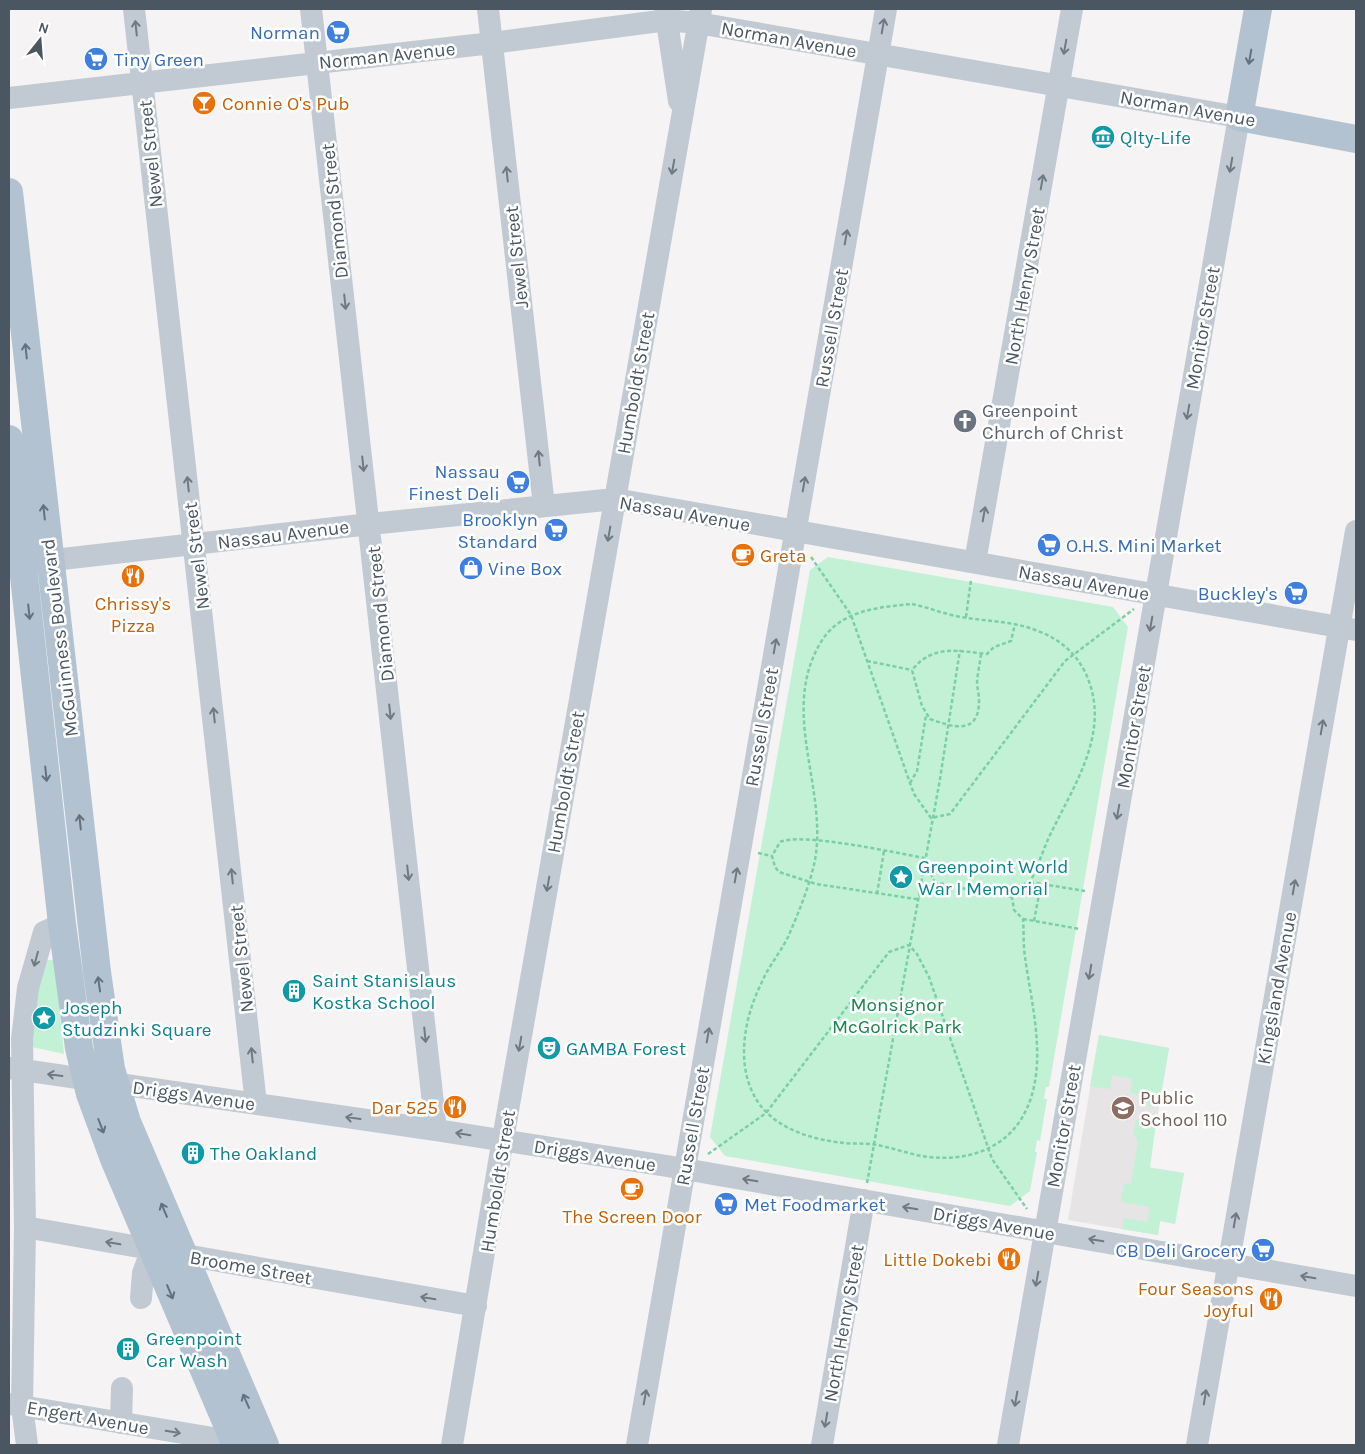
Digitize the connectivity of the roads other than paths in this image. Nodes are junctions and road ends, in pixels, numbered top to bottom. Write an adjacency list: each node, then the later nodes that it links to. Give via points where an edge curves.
1 (134, 9): 12 (street, Newel Street, one-way to 1)
2 (311, 9): 11 (street, Diamond Street)
3 (488, 9): 9 (street, Jewel Street)
4 (886, 9): 10 (street, Russell Street, one-way to 4)
5 (1072, 9): 13 (street, North Henry Street, one-way to 13)
6 (1258, 9): 15 (main road, Monitor Street, one-way to 15)
7 (666, 15): 8 (street, Norman Avenue); 9 (street, Norman Avenue); 16 (street, Humboldt Street)
8 (700, 16): 10 (street, Norman Avenue); 16 (street, Humboldt Street)
9 (492, 43): 11 (street, Norman Avenue); 21 (street, Jewel Street, one-way to 9)
10 (878, 54): 13 (street, Norman Avenue); 24 (street, Russell Street, one-way to 10)
11 (317, 62): 12 (street, Norman Avenue); 22 (street, Diamond Street, one-way to 22)
12 (142, 82): 14 (street, Norman Avenue); 25 (street, Newel Street, one-way to 12)
13 (1059, 85): 15 (street, Norman Avenue); 27 (street, North Henry Street, one-way to 13)
14 (9, 98)
15 (1239, 117): 17 (main road, Norman Avenue); 28 (street, Monitor Street, one-way to 28)
16 (682, 119): 20 (street, Humboldt Street, one-way to 20)
17 (1356, 139)
18 (9, 192): 26 (main road, McGuinness Boulevard, one-way to 18)
19 (9, 439): 26 (main road, McGuinness Boulevard)
20 (615, 499): 21 (street, Nassau Avenue); 24 (street, Nassau Avenue); 36 (street, Humboldt Street, one-way to 36)
21 (544, 506): 22 (street, Nassau Avenue)
22 (370, 524): 25 (street, Nassau Avenue); 35 (street, Diamond Street, one-way to 35)
23 (1356, 531): 29 (street, Kingsland Avenue)
24 (795, 532): 27 (street, Nassau Avenue); 37 (street, Russell Street, one-way to 24)
25 (194, 544): 26 (street, Nassau Avenue); 34 (street, Newel Street, one-way to 25)
26 (27, 563): 30 (main road, McGuinness Boulevard, one-way to 30); 33 (main road, McGuinness Boulevard, one-way to 26)
27 (973, 570): 28 (street, Nassau Avenue)
28 (1156, 595): 29 (street, Nassau Avenue); 39 (street, Monitor Street, one-way to 39)
29 (1348, 628): 43 (street, Kingsland Avenue, one-way to 29)
30 (62, 924): 31 (street, one-way to 31, via 44,932 28,988); 32 (main road, McGuinness Boulevard)
31 (16, 1069): 32 (street, Driggs Avenue, one-way to 31); 40 (street)
32 (86, 1079): 33 (street, Driggs Avenue); 41 (main road, McGuinness Boulevard, one-way to 41, via 110,1150)
33 (115, 1083): 34 (street, Driggs Avenue); 42 (main road, McGuinness Boulevard, one-way to 33, via 127,1122)
34 (256, 1104): 35 (street, Driggs Avenue, one-way to 34)
35 (436, 1130): 36 (street, Driggs Avenue, one-way to 35)
36 (503, 1140): 37 (street, Driggs Avenue); 46 (street, Humboldt Street)
37 (693, 1163): 38 (street, Driggs Avenue, one-way to 37); 54 (street, Russell Street, one-way to 37)
38 (865, 1193): 39 (street, Driggs Avenue, one-way to 38); 55 (street, North Henry Street, one-way to 55)
39 (1038, 1223): 43 (street, Driggs Avenue, one-way to 39); 56 (street, Monitor Street, one-way to 56)
40 (25, 1227): 41 (street, Broome Street, one-way to 40); 48 (street)
41 (152, 1249): 42 (street, Broome Street); 45 (street, via 143,1273); 50 (main road, McGuinness Boulevard, one-way to 50)
42 (183, 1255): 46 (street, Broome Street, one-way to 42); 52 (main road, McGuinness Boulevard, one-way to 42)
43 (1228, 1263): 44 (street, Driggs Avenue, one-way to 43); 57 (street, Kingsland Avenue, one-way to 43)
44 (1356, 1286)
45 (141, 1298)
46 (476, 1306): 53 (street, Humboldt Street)
47 (122, 1388): 49 (street)
48 (15, 1405): 49 (street, Engert Avenue); 51 (street)
49 (121, 1423): 50 (street, Engert Avenue, one-way to 50)
50 (242, 1444)
51 (27, 1445)
52 (265, 1445)
53 (452, 1445)
54 (637, 1445)
55 (822, 1445)
56 (1008, 1445)
57 (1197, 1445)

